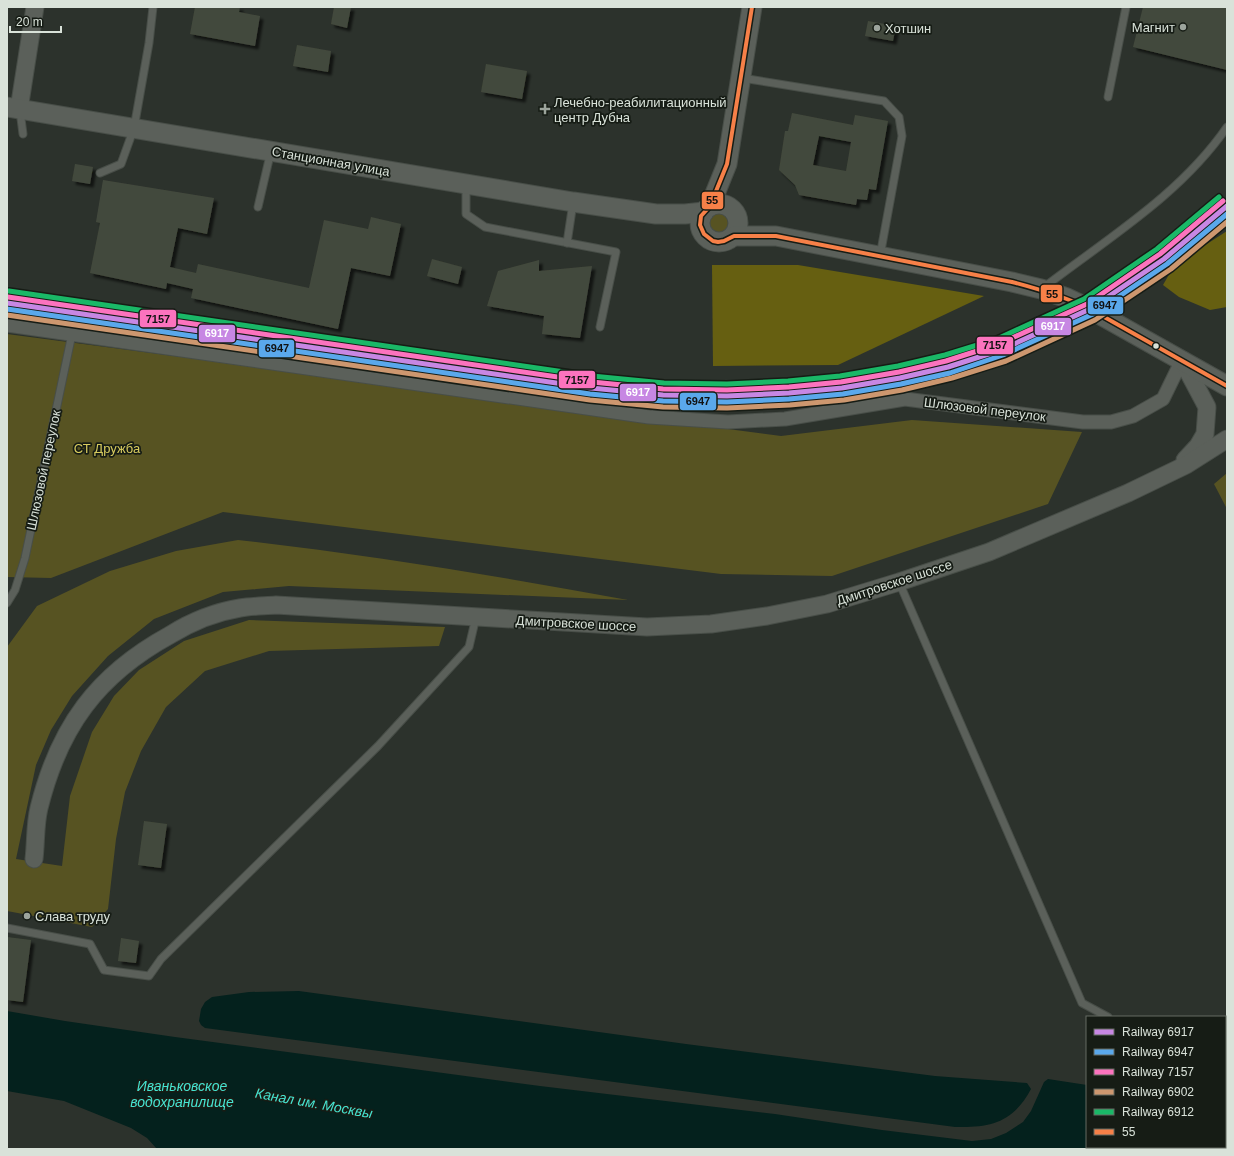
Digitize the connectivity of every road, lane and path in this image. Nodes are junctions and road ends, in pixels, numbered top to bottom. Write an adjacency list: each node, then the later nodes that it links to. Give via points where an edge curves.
1 (35, 7): 7 (street)
2 (153, 7): 9 (lane)
3 (752, 7): 5 (main road)
4 (1126, 7): 6 (lane)
5 (741, 78): 12 (main road); 22 (lane, via 884,101 899,117 902,136)
6 (1108, 97)
7 (13, 108): 9 (main road, Станционная улица); 10 (lane)
8 (1227, 127): 23 (lane, via 1188,174 1156,203)
9 (134, 128): 11 (main road, Станционная улица); 13 (lane, via 121,164)
10 (23, 134)
11 (271, 151): 14 (main road, Станционная улица); 16 (lane)
12 (727, 164): 17 (main road); 18 (main road)
13 (100, 173)
14 (466, 183): 15 (main road, Станционная улица); 21 (lane, via 466,214 485,227)
15 (573, 202): 18 (main road, Станционная улица, via 656,214); 21 (lane)
16 (258, 207)
17 (736, 213): 18 (main road, via 725,204 715,204); 19 (main road, via 738,226); 20 (main road, via 762,231)
18 (705, 216): 19 (main road, via 708,238 718,242)
19 (734, 236): 20 (main road)
20 (776, 236): 22 (main road)
21 (567, 242): 25 (lane, via 616,252)
22 (880, 256): 23 (main road)
23 (1041, 289): 27 (main road, via 1090,309)
24 (7, 325): 26 (street, Шлюзовой переулок)
25 (600, 327)
26 (72, 334): 27 (street, Шлюзовой переулок, via 649,417 728,422 785,419 905,399 1083,422 1111,422 1133,416 1162,399); 32 (lane, Шлюзовой переулок, via 25,558 15,590)
27 (1182, 360): 28 (main road); 30 (street, via 1207,407 1205,434)
28 (1227, 386)
29 (1227, 439): 30 (street, Дмитровское шоссе)
30 (1177, 470): 31 (street, Дмитровское шоссе, via 989,552)
31 (899, 582): 33 (street, Дмитровское шоссе, via 826,604 711,624 647,627); 36 (lane, via 1082,1003)
32 (7, 603)
33 (476, 617): 34 (street, Дмитровское шоссе, via 276,605 240,608 208,616 179,629 148,646 120,667 79,713 50,771 39,809); 35 (lane, via 468,647 372,752 161,959 149,976 104,970 90,944)
34 (34, 859)
35 (7, 928)
36 (1106, 1016)

